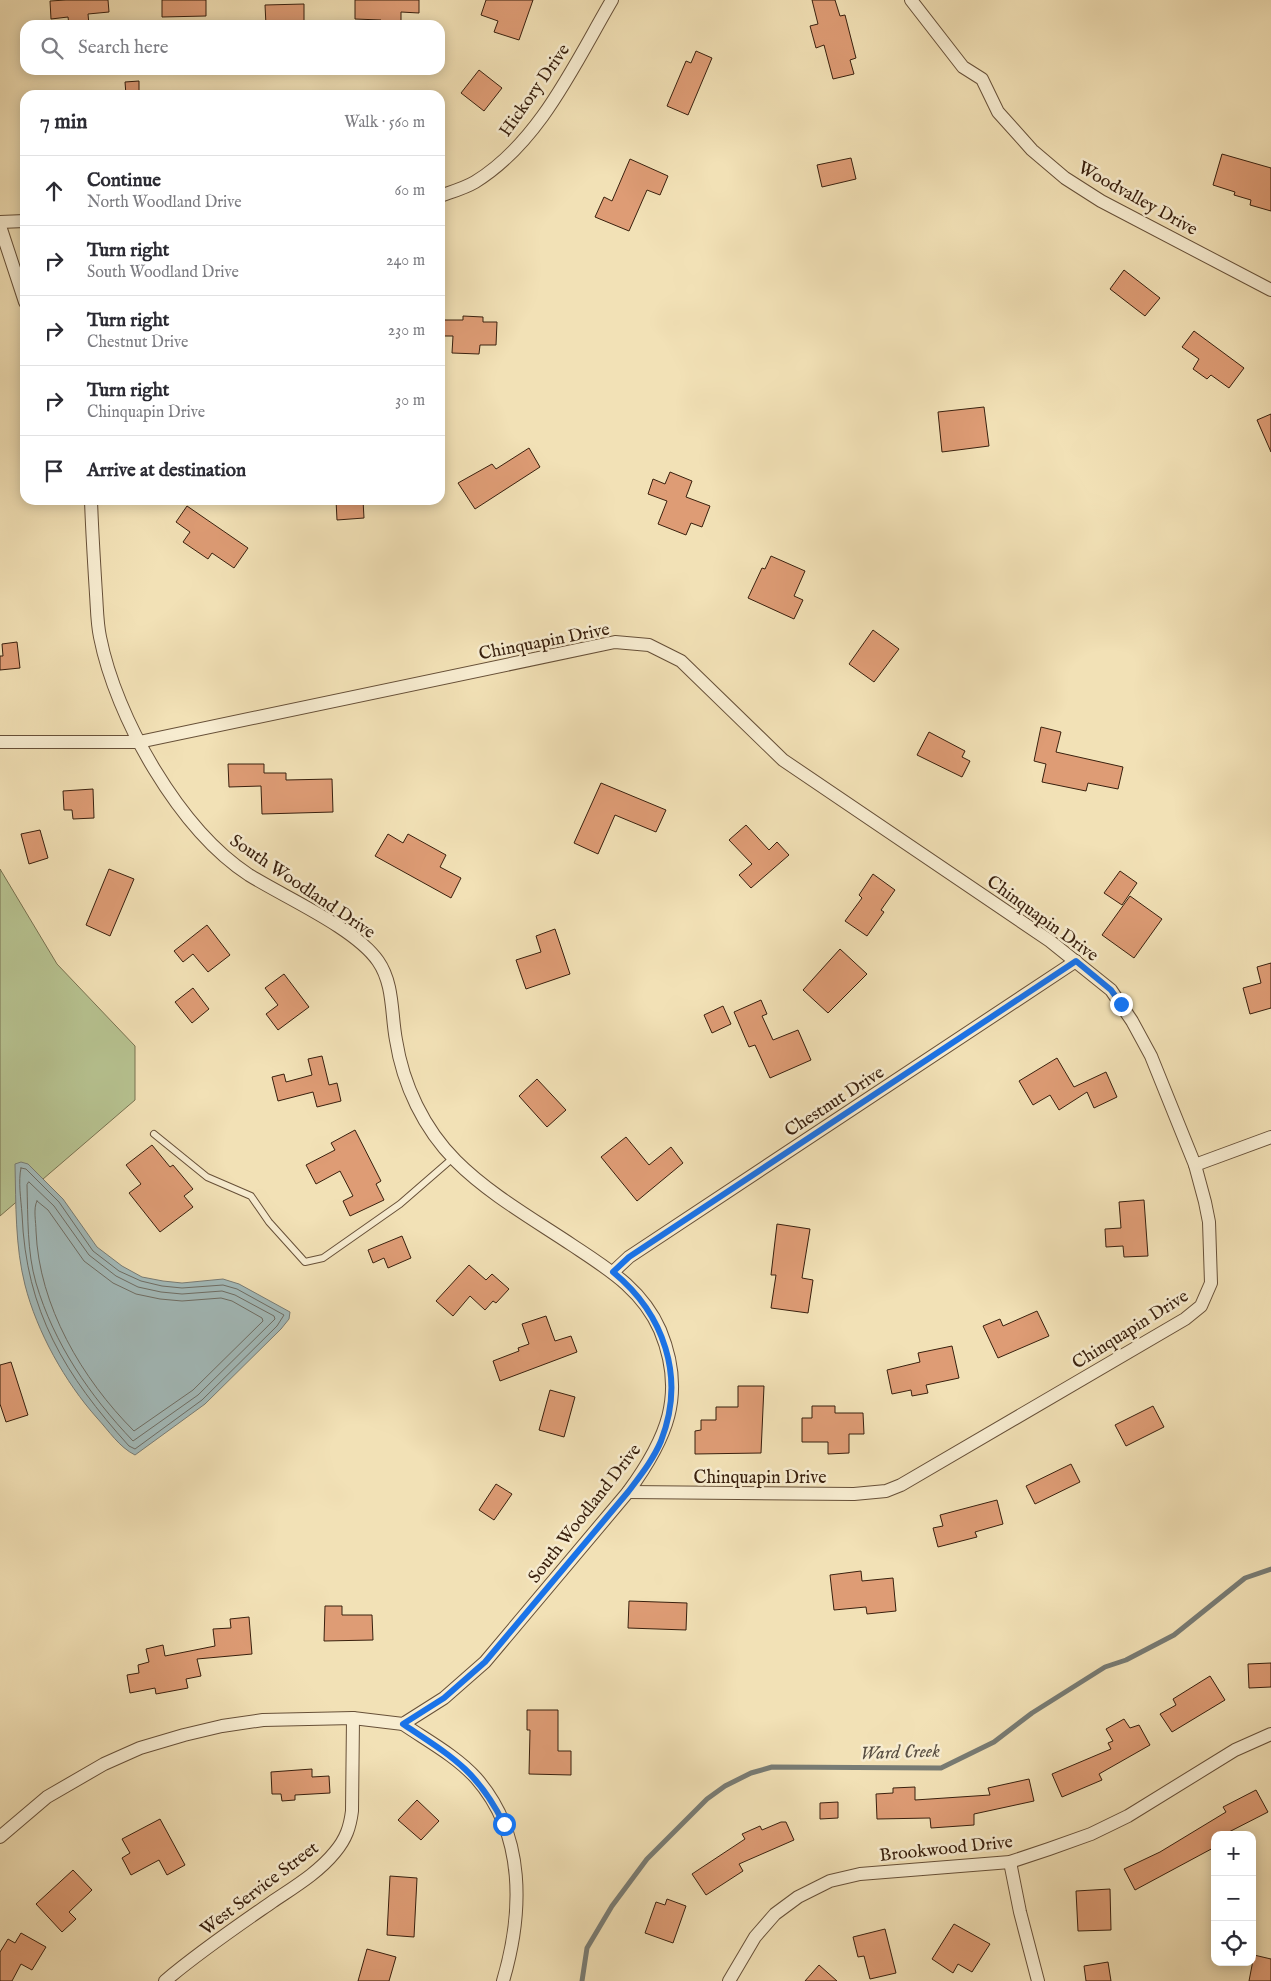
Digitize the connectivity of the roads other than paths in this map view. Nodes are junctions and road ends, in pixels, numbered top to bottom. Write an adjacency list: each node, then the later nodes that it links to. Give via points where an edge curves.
1 (612, 0): 3 (street, Hickory Drive, via 557,94 514,150 475,182)
2 (911, 0): 8 (street, Woodvalley Drive, via 964,67 982,80 998,112 1032,150 1065,178 1101,201)
3 (445, 194)
4 (20, 221): 5 (street)
5 (0, 222)
6 (0, 226): 7 (street)
7 (20, 287)
8 (1271, 290)
9 (91, 505): 11 (street, South Woodland Drive, via 99,633 113,687)
10 (0, 742): 11 (street, Chinquapin Drive)
11 (139, 742): 12 (street, Chinquapin Drive, via 615,642 649,645 681,661 783,760); 15 (street, South Woodland Drive, via 191,821 216,850 250,875 359,941 377,959 387,979 397,1050 413,1098 429,1128)
12 (1076, 961): 16 (street, Chinquapin Drive, via 1111,990 1132,1021 1159,1074); 17 (street, Chestnut Drive, via 629,1257)
13 (154, 1134): 15 (lane, via 207,1177 251,1196 269,1222 305,1262 323,1258 385,1215)
14 (1271, 1137): 16 (street)
15 (453, 1158): 17 (street, South Woodland Drive, via 486,1187)
16 (1195, 1165): 18 (street, Chinquapin Drive, via 1210,1222 1212,1252 1211,1283 1201,1306 1185,1319 901,1485 870,1494)
17 (613, 1272): 18 (street, South Woodland Drive, via 630,1286 650,1311 666,1346 671,1377 670,1408 661,1442)
18 (628, 1492): 20 (street, South Woodland Drive, via 485,1662 444,1698)
19 (353, 1718): 20 (street); 22 (street, via 263,1720 222,1726 140,1748 104,1764 47,1797); 24 (street, West Service Street, via 352,1811 350,1826 341,1844 307,1878)
20 (403, 1724): 25 (street, via 454,1758 476,1778 504,1824 514,1858 518,1901)
21 (1271, 1734): 23 (street, Brookwood Drive, via 1235,1750 1128,1816 1091,1834)
22 (0, 1837)
23 (1010, 1862): 26 (street, Brookwood Drive, via 860,1874 830,1881 774,1914 755,1937); 27 (street)
24 (165, 1981)
25 (504, 1981)
26 (729, 1981)
27 (1038, 1981)

